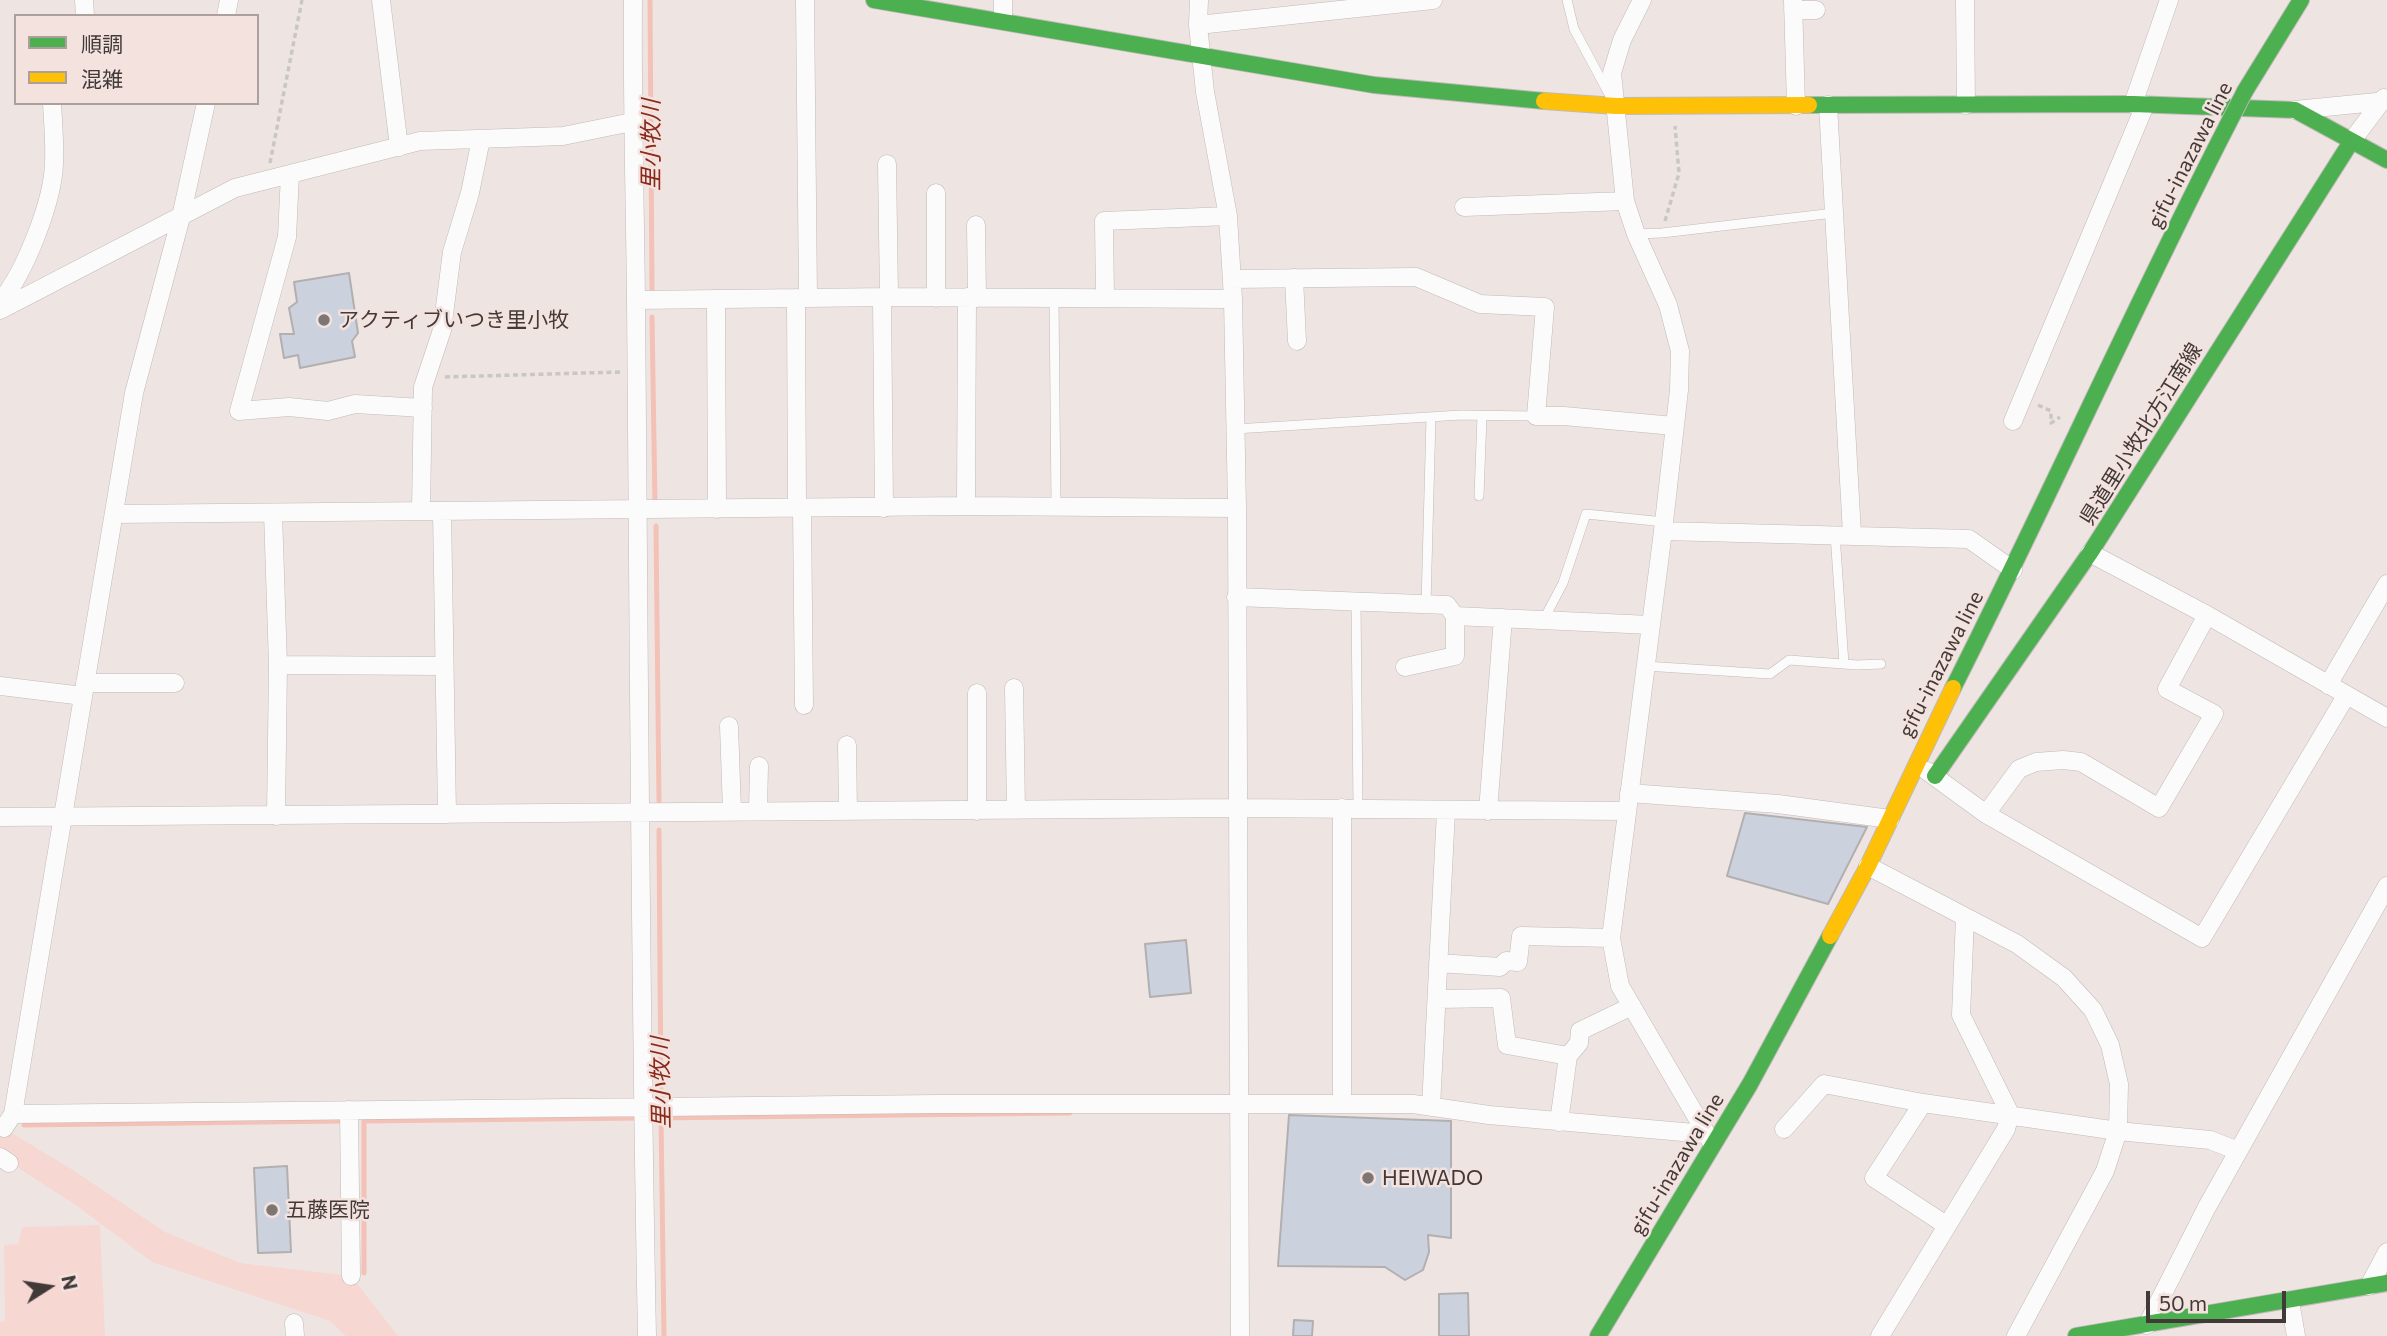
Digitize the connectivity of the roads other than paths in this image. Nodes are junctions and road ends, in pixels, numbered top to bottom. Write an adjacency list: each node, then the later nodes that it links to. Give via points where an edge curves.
1 (382, 0): 32 (street)
2 (633, 0): 29 (street)
3 (805, 0): 47 (street)
4 (874, 0): 14 (main road)
5 (1003, 0): 17 (street)
6 (1199, 0): 18 (street)
7 (1433, 0): 13 (street)
8 (1567, 0): 26 (lane, via 1574,30)
9 (1642, 0): 26 (street, via 1612,73)
10 (1965, 0): 24 (street)
11 (2169, 0): 25 (street)
12 (2301, 0): 80 (main road, gifu-inazawa line, bridge, via 2245,91 2186,206)
13 (1405, 2): 18 (street)
14 (911, 3): 17 (main road)
15 (1793, 5): 16 (street); 27 (street)
16 (1816, 10)
17 (1003, 20): 19 (main road)
18 (1198, 25): 19 (street)
19 (1201, 56): 26 (main road, via 1374,85); 40 (street)
20 (2385, 98): 28 (street); 31 (street)
21 (52, 105): 55 (street, via 54,165 44,211 28,256)
22 (206, 105): 41 (street)
23 (1828, 105): 24 (main road); 27 (main road); 39 (street)
24 (1966, 105): 25 (main road)
25 (2139, 105): 28 (main road); 62 (street)
26 (1616, 106): 27 (main road); 37 (street)
27 (1796, 106)
28 (2295, 110): 31 (main road)
29 (632, 122): 30 (street, via 563,136); 54 (street)
30 (481, 139): 32 (street, via 420,141); 58 (street, via 452,252 442,330 423,387)
31 (2351, 142): 33 (main road); 79 (main road, 県道里小牧北方江南線)
32 (399, 147): 35 (street)
33 (2387, 160)
34 (887, 164): 48 (street)
35 (290, 174): 41 (street, via 235,188); 58 (street, via 288,237 239,411 289,407 328,411 355,404)
36 (936, 193): 49 (street)
37 (1625, 201): 38 (street); 43 (street)
38 (1464, 207)
39 (1834, 213): 43 (lane); 78 (street)
40 (1228, 215): 45 (street); 51 (street, via 1104,221)
41 (181, 217): 56 (street); 76 (street, via 134,393)
42 (976, 225): 46 (street)
43 (1636, 234): 63 (street, via 1668,305 1680,351)
44 (1294, 278): 45 (street); 57 (street); 60 (street, via 1416,277 1480,304 1545,307)
45 (1232, 279): 53 (street)
46 (972, 297): 49 (street); 50 (street); 66 (street)
47 (802, 298): 48 (street); 52 (street); 72 (street)
48 (885, 298): 49 (street); 68 (street)
49 (936, 298)
50 (1054, 298): 51 (street); 67 (lane)
51 (1105, 298): 53 (street)
52 (716, 299): 54 (street); 71 (street)
53 (1233, 299): 64 (street)
54 (636, 300): 70 (street)
55 (0, 302)
56 (0, 310)
57 (1297, 341)
58 (423, 408): 73 (street)
59 (1482, 416): 60 (lane); 61 (lane); 65 (lane)
60 (1536, 416): 63 (street)
61 (1431, 417): 64 (lane); 84 (lane)
62 (2012, 421)
63 (1674, 426): 77 (street)
64 (1235, 429): 69 (street)
65 (1479, 496)
66 (966, 506): 67 (street); 68 (street)
67 (1056, 507): 69 (street)
68 (884, 508): 72 (street)
69 (1237, 508): 82 (street)
70 (636, 509): 71 (street); 74 (street); 114 (street)
71 (717, 509): 72 (street)
72 (800, 509): 103 (street)
73 (421, 511): 74 (street); 75 (street)
74 (442, 511): 93 (street)
75 (274, 513): 76 (street); 92 (street)
76 (114, 514): 100 (street)
77 (1663, 526): 78 (street); 88 (lane, via 1586,514 1563,583); 89 (street)
78 (1843, 534): 80 (street, via 1969,539); 90 (lane)
79 (2090, 553): 85 (street); 109 (main road, 県道里小牧北方江南線)
80 (2013, 570): 107 (main road, gifu-inazawa line)
81 (2387, 583): 97 (street)
82 (1236, 597): 83 (street); 111 (street)
83 (1356, 601): 84 (street); 112 (lane)
84 (1426, 604): 86 (street, via 1447,605)
85 (2207, 615): 97 (street); 122 (street, via 2167,689 2214,713 2159,808 2081,762 2063,760 2019,769)
86 (1455, 616): 87 (street); 95 (street, via 1455,656)
87 (1503, 618): 88 (street); 120 (street)
88 (1544, 619): 89 (street)
89 (1650, 625): 94 (street)
90 (1844, 664): 91 (lane); 94 (lane, via 1789,660 1770,674)
91 (1881, 664)
92 (278, 665): 93 (street); 123 (street)
93 (444, 666): 121 (street)
94 (1645, 666): 110 (street)
95 (1405, 667)
96 (175, 683): 100 (street)
97 (2328, 685): 102 (street)
98 (0, 686): 100 (street)
99 (1014, 688): 113 (street)
100 (84, 690): 125 (street)
101 (977, 694): 118 (street)
102 (2346, 696): 104 (street); 122 (street, via 2202,938)
103 (804, 705)
104 (2387, 718)
105 (729, 726): 115 (street)
106 (847, 745): 117 (street)
107 (1915, 764): 109 (street); 126 (main road, gifu-inazawa line)
108 (759, 766): 116 (street)
109 (1935, 776): 122 (street)
110 (1628, 802): 120 (street); 126 (street, via 1778,804); 130 (street)
111 (1237, 808): 112 (street); 113 (street); 136 (street)
112 (1350, 809): 119 (street); 137 (street)
113 (1016, 810): 118 (street)
114 (640, 811): 115 (street); 121 (street); 138 (street)
115 (732, 811): 116 (street)
116 (758, 811): 117 (street)
117 (848, 811): 118 (street)
118 (977, 811)
119 (1446, 811): 120 (street); 131 (street)
120 (1488, 811)
121 (447, 814): 123 (street)
122 (1986, 814)
123 (276, 816): 125 (street)
124 (0, 817): 125 (street)
125 (62, 817): 142 (street)
126 (1890, 819): 127 (main road, gifu-inazawa line)
127 (1868, 866): 129 (street); 146 (main road, gifu-inazawa line, via 1822,954)
128 (2387, 886): 147 (street)
129 (1965, 917): 141 (street, via 1961,1015); 145 (street, via 2017,944 2064,978 2092,1010 2110,1045 2119,1084)
130 (1611, 938): 131 (street, via 1521,936 1518,962 1506,961 1500,967); 133 (street, via 1620,986)
131 (1438, 962): 132 (street)
132 (1437, 999): 134 (street, via 1501,998 1507,1045); 139 (street)
133 (1632, 1006): 134 (street, via 1580,1031); 146 (street)
134 (1568, 1056): 143 (street)
135 (1923, 1102): 141 (street); 144 (street, via 1824,1084); 148 (street, via 1874,1178)
136 (1238, 1104): 137 (street); 138 (street); 156 (street)
137 (1342, 1104): 139 (street)
138 (655, 1107): 140 (street); 155 (street)
139 (1431, 1107): 143 (street)
140 (349, 1110): 142 (street); 150 (street)
141 (2010, 1114): 145 (street); 148 (street, via 2006,1129)
142 (7, 1120)
143 (1559, 1122): 146 (street)
144 (1784, 1129)
145 (2118, 1131): 147 (street, via 2210,1140); 159 (street, via 2105,1171)
146 (1710, 1140): 157 (main road, gifu-inazawa line)
147 (2238, 1151): 154 (street)
148 (1946, 1225): 158 (street)
149 (2387, 1252): 152 (street)
150 (351, 1276)
151 (2387, 1283): 152 (main road)
152 (2369, 1286): 153 (main road)
153 (2290, 1301): 154 (main road); 161 (street)
154 (2147, 1325): 160 (main road)
155 (647, 1336)
156 (1240, 1336)
157 (1598, 1336)
158 (1880, 1336)
159 (2015, 1336)
160 (2076, 1336)
161 (2296, 1336)

